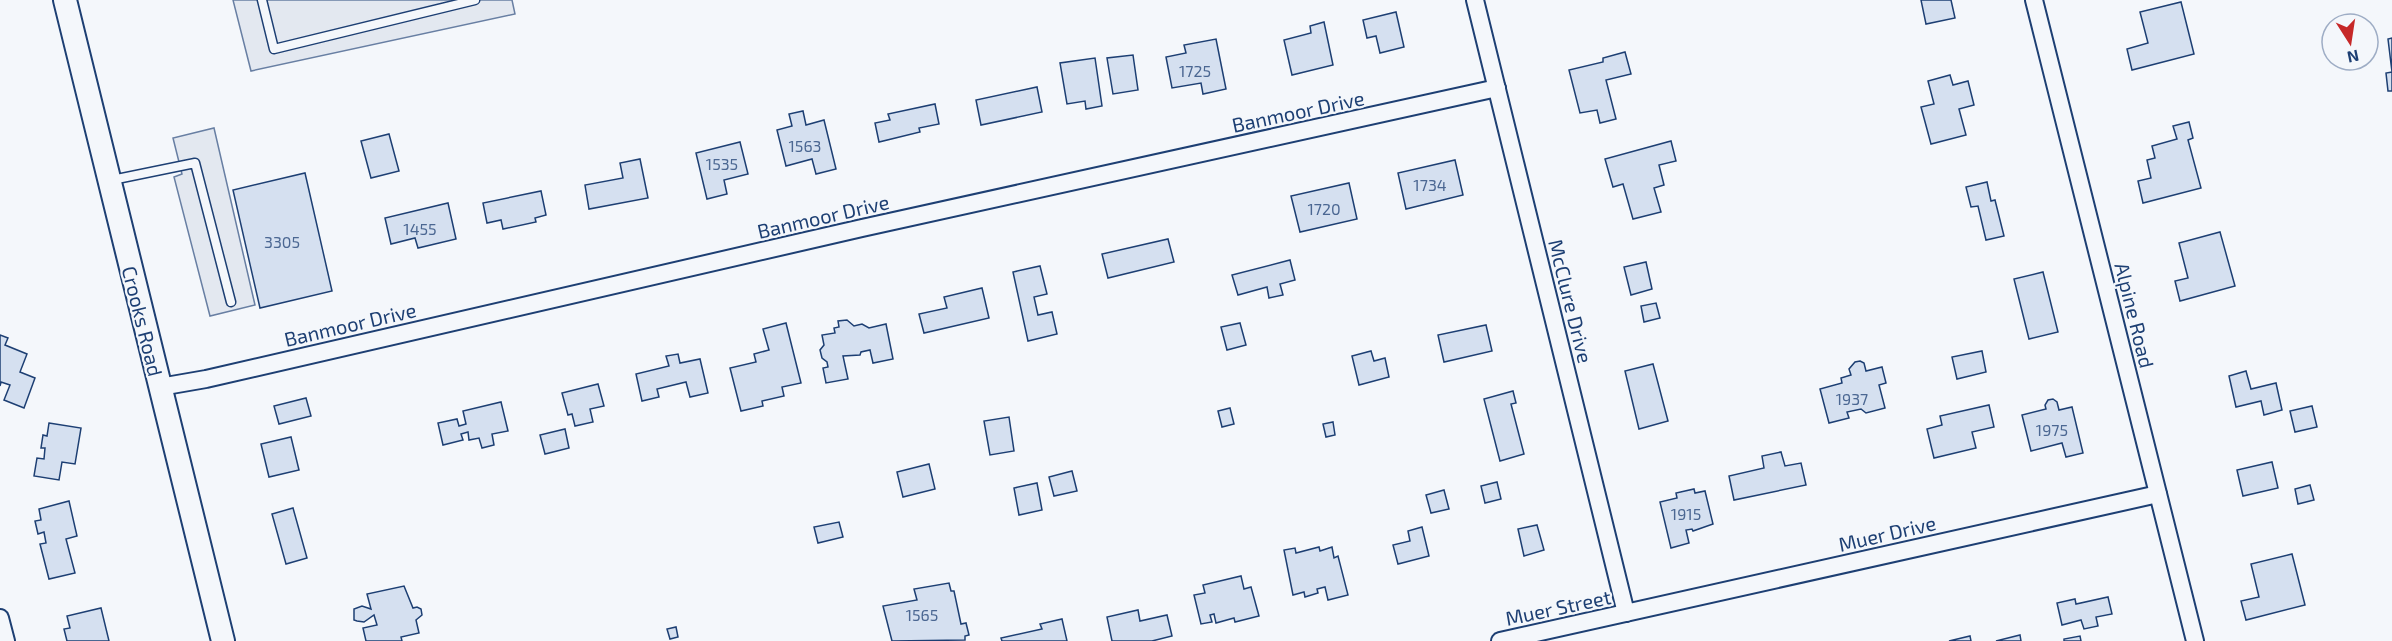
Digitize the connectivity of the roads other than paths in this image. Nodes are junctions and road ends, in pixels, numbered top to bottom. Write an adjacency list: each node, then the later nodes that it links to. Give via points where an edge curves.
1 (65, 0): 7 (main road, Crooks Road)
2 (262, 0): 3 (lane, via 274,50)
3 (475, 0)
4 (1475, 0): 6 (street, McClure Drive)
5 (2034, 0): 10 (street, Alpine Road)
6 (1497, 88): 9 (street, Banmoor Drive); 11 (street, McClure Drive)
7 (108, 181): 8 (lane, via 195,163); 9 (main road, Crooks Road)
8 (231, 302)
9 (160, 387): 14 (main road, Crooks Road)
10 (2158, 494): 11 (street, Muer Drive); 16 (street, Alpine Road)
11 (1626, 613): 15 (street, Muer Street)
12 (0, 618): 13 (street)
13 (6, 641)
14 (223, 641)
15 (1500, 641)
16 (2195, 641)

